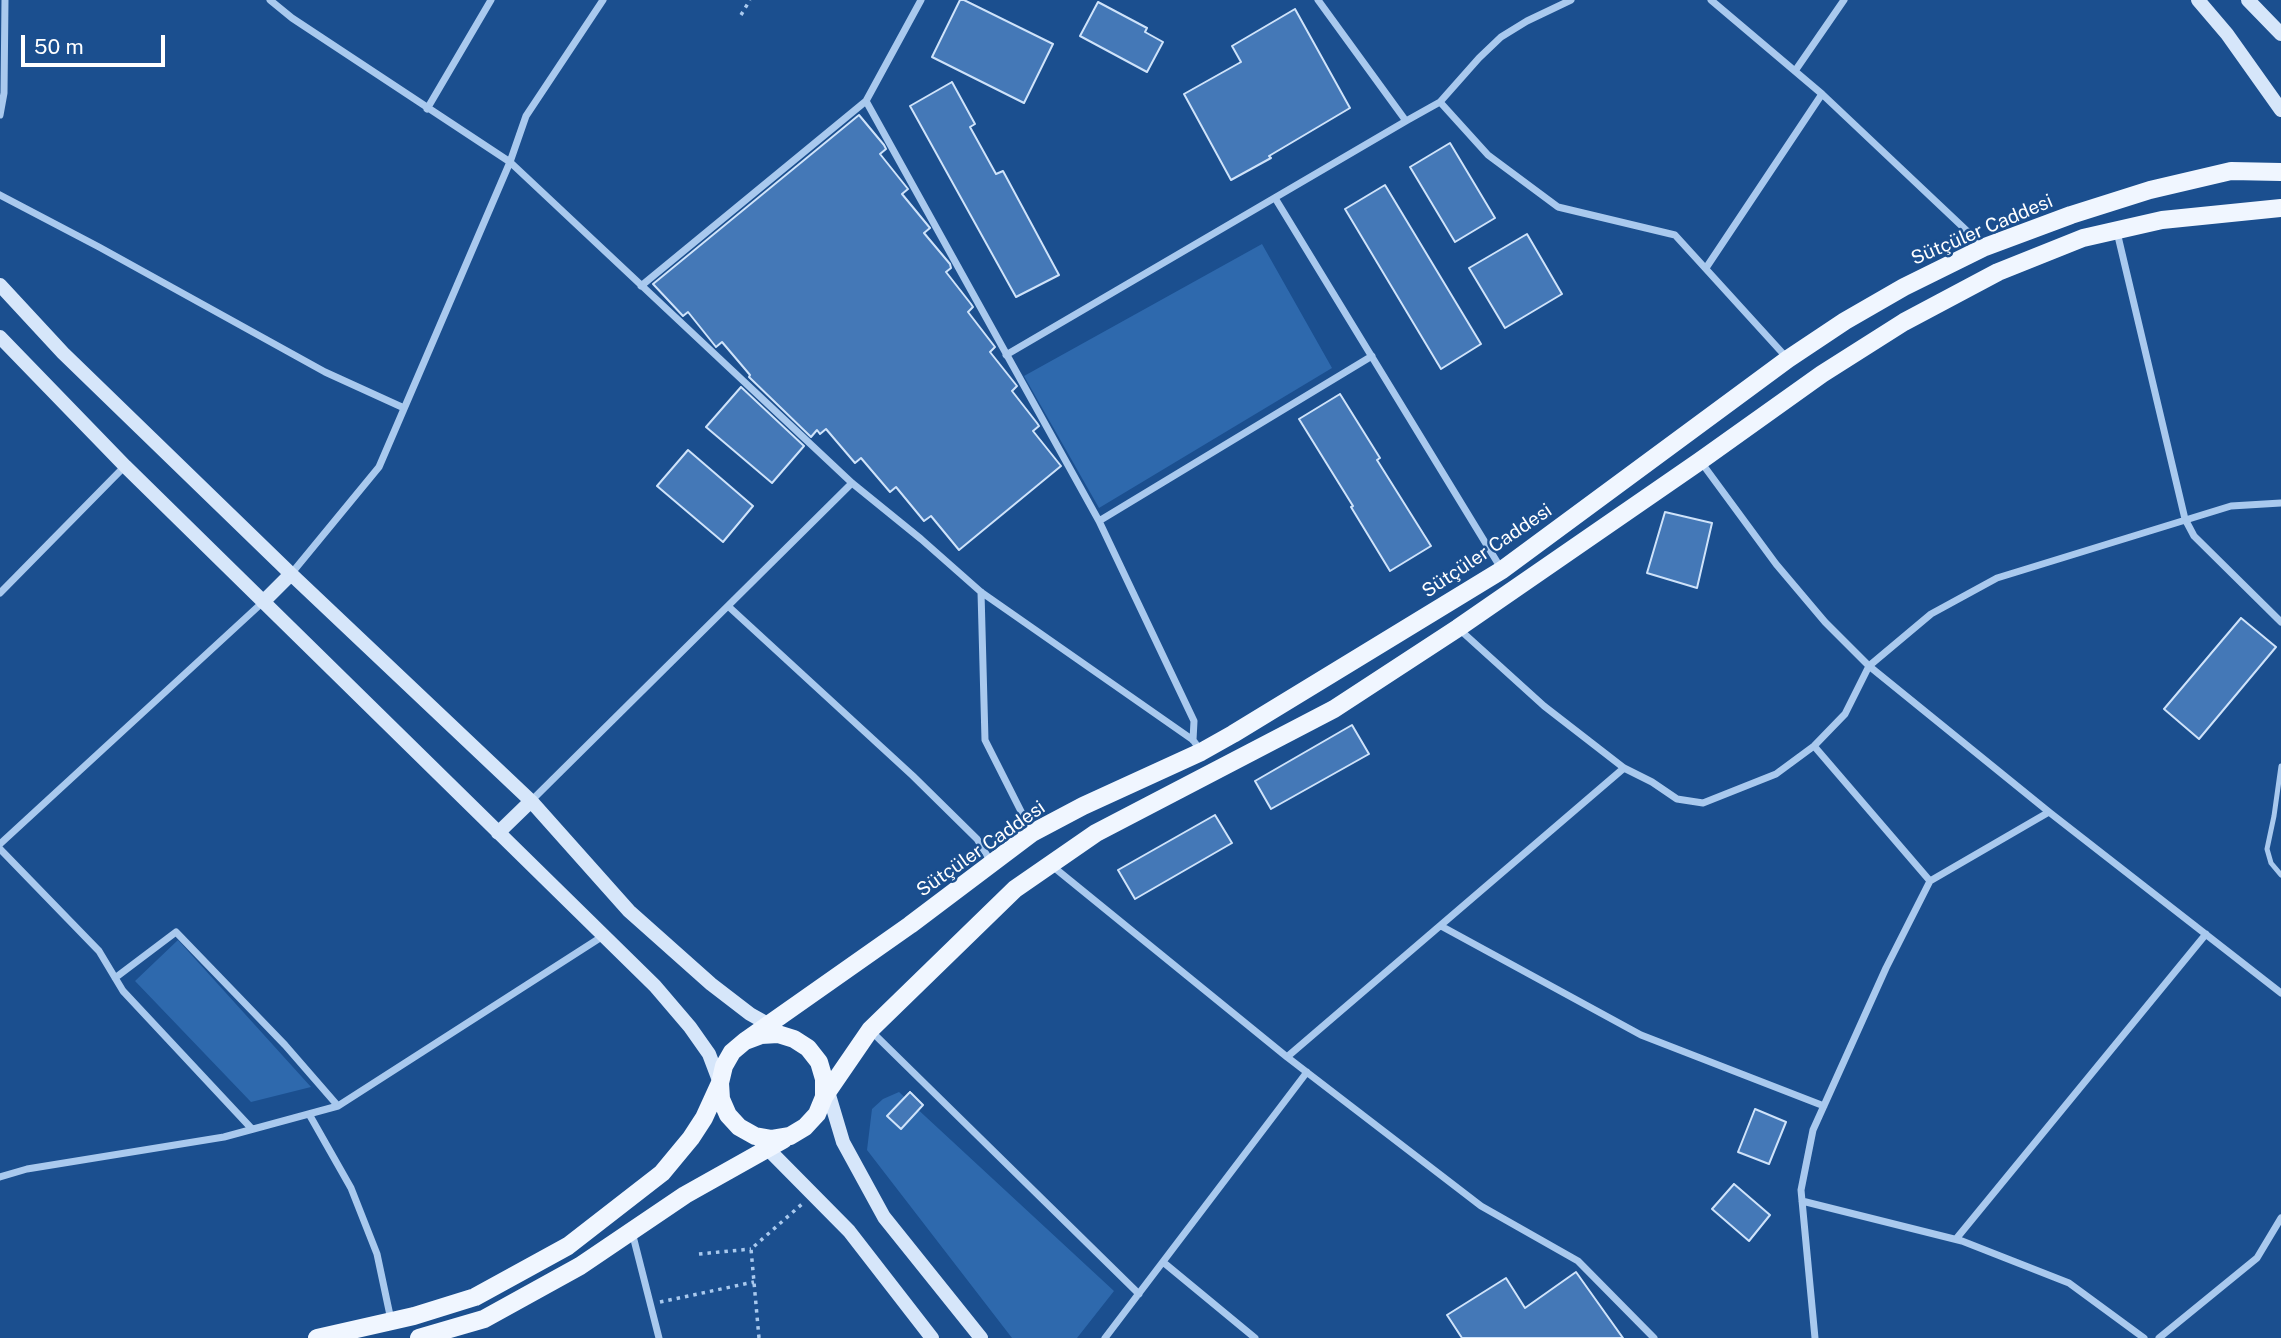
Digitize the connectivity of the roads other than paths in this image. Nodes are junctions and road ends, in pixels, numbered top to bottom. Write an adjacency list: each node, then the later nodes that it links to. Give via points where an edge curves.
1 (5, 0): 19 (street)
2 (491, 0): 17 (street)
3 (603, 0): 21 (street, via 527,116)
4 (921, 0): 15 (street)
5 (1318, 0): 20 (street)
6 (1571, 0): 16 (street, via 1501,37)
7 (1711, 0): 13 (street)
8 (1844, 0): 13 (street)
9 (2198, 0): 18 (street)
10 (2249, 0): 12 (street)
11 (274, 1): 17 (street, via 292,19)
12 (2281, 34)
13 (1795, 71): 14 (street)
14 (1822, 94): 27 (street); 28 (street)
15 (866, 100): 30 (street); 32 (street)
16 (1440, 102): 20 (street); 28 (street, via 1488,155 1558,207 1675,236)
17 (427, 109): 21 (street)
18 (2281, 110)
19 (0, 115)
20 (1406, 121): 24 (street)
21 (510, 162): 30 (street); 35 (street)
22 (2281, 172): 27 (main road, Sütçüler Caddesi, via 2231,171 2150,190)
23 (0, 195): 35 (street, via 325,372)
24 (1275, 198): 32 (street); 33 (street)
25 (2281, 208): 26 (main road, via 2162,220)
26 (2117, 230): 36 (main road, via 2082,238 1998,272 1904,322); 40 (street)
27 (1985, 247): 34 (main road, Sütçüler Caddesi, via 1904,287)
28 (1706, 268): 34 (street)
29 (0, 285): 43 (street, via 62,353)
30 (640, 286): 38 (street)
31 (0, 337): 37 (street)
32 (1006, 355): 41 (street)
33 (1371, 356): 41 (street); 42 (street)
34 (1788, 359): 42 (main road, Sütçüler Caddesi)
35 (404, 408): 43 (street, via 379,467)
36 (1700, 461): 49 (main road); 50 (street, via 1776,564)
37 (125, 466): 45 (street); 46 (street)
38 (852, 483): 44 (street); 47 (street)
39 (2281, 503): 40 (street, via 2231,506)
40 (2185, 519): 48 (street, via 2194,536); 50 (street, via 1997,578 1931,614)
41 (1099, 521): 51 (street, via 1194,721)
42 (1502, 570): 51 (main road, Sütçüler Caddesi, via 1317,685)
43 (291, 574): 46 (street); 55 (street)
44 (981, 592): 51 (street); 58 (street, via 985,740)
45 (0, 593)
46 (263, 602): 57 (street); 59 (street)
47 (727, 606): 55 (street); 60 (street, via 913,776 977,839)
48 (2281, 622)
49 (1458, 628): 54 (street, via 1544,706); 61 (main road, via 1334,709 1096,833)
50 (1870, 667): 52 (street, via 1845,714); 56 (street)
51 (1197, 746): 58 (main road, Sütçüler Caddesi)
52 (1814, 746): 54 (street, via 1776,774 1703,803 1677,799); 63 (street)
53 (2281, 766): 62 (lane, via 2267,849)
54 (1624, 768): 64 (street)
55 (531, 802): 57 (street); 69 (street, via 629,911 710,984)
56 (2049, 812): 63 (street); 65 (street)
57 (498, 833): 66 (street)
58 (1032, 834): 60 (main road, Sütçüler Caddesi)
59 (0, 846): 67 (street, via 99,951)
60 (991, 863): 69 (main road, Sütçüler Caddesi)
61 (1050, 865): 70 (main road, via 1015,889); 73 (street)
62 (2281, 875)
63 (1930, 881): 78 (street)
64 (1441, 926): 73 (street); 78 (street, via 1641,1035)
65 (2206, 934): 68 (street); 86 (street)
66 (603, 936): 75 (street, via 690,1027 709,1054); 77 (street)
67 (115, 978): 77 (street, via 176,932); 80 (street)
68 (2280, 990)
69 (769, 1025): 71 (street); 72 (main road, Sütçüler Caddesi)
70 (870, 1030): 76 (main road); 88 (street)
71 (794, 1039): 72 (main road, via 778,1034); 76 (main road, via 819,1062)
72 (746, 1041): 75 (main road, via 728,1059)
73 (1287, 1057): 74 (street)
74 (1307, 1072): 87 (street); 97 (street, via 1481,1206 1578,1261)
75 (720, 1083): 81 (main road, via 728,1115); 89 (main road, via 704,1118 662,1173 568,1246 475,1297)
76 (825, 1089): 81 (main road, via 817,1114 806,1127); 94 (street, via 843,1142 884,1217)
77 (338, 1106): 79 (street)
78 (1824, 1106): 83 (street, via 1813,1130)
79 (309, 1114): 80 (street); 89 (street, via 351,1188 377,1254)
80 (252, 1129): 82 (street)
81 (761, 1142): 85 (main road); 93 (street, via 849,1231)
82 (0, 1177)
83 (1802, 1201): 86 (street); 98 (street)
84 (2281, 1218): 100 (street, via 2257,1258)
85 (631, 1231): 91 (main road, via 580,1266 484,1318); 92 (street)
86 (1956, 1239): 99 (street, via 2069,1283)
87 (1163, 1262): 88 (street); 96 (street)
88 (1139, 1294): 95 (street)
89 (392, 1321): 90 (main road)
90 (317, 1338)
91 (419, 1338)
92 (659, 1338)
93 (932, 1338)
94 (981, 1338)
95 (1105, 1338)
96 (1255, 1338)
97 (1654, 1338)
98 (1815, 1338)
99 (2144, 1338)
100 (2159, 1338)

